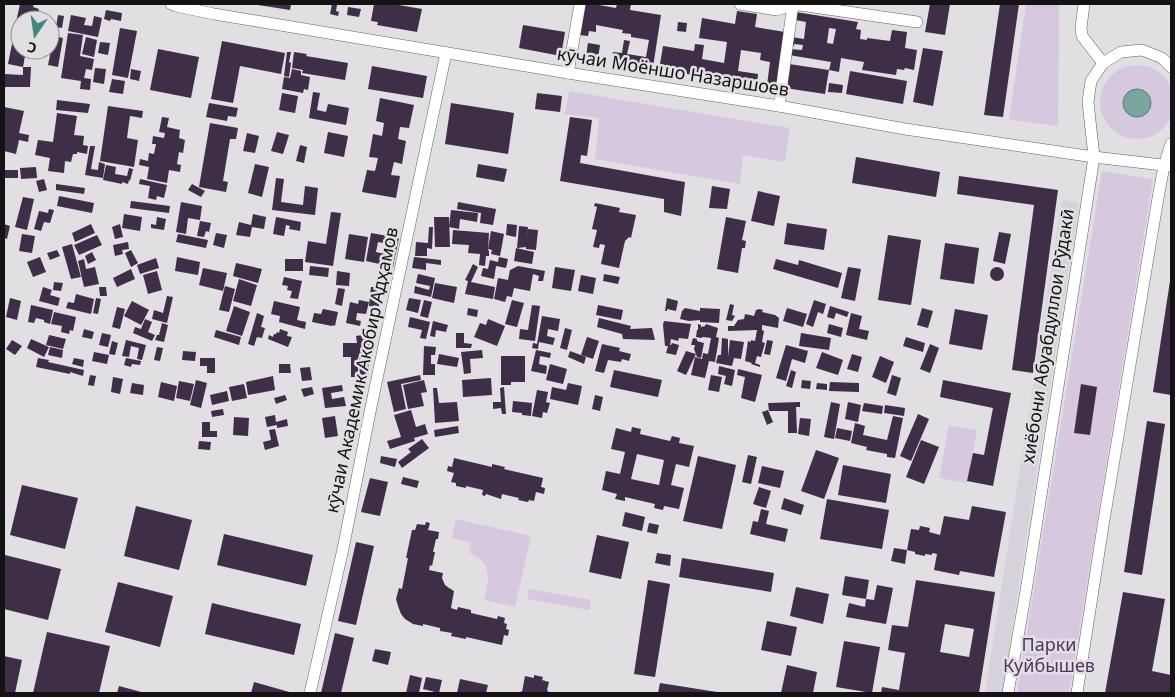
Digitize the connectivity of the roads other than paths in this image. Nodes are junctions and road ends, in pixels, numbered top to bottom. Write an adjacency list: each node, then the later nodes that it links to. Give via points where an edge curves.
1 (171, 4): 7 (street, кӯчаи Моёншо Назаршоев)
2 (580, 4): 10 (street)
3 (740, 4): 4 (street, via 777,10)
4 (793, 4): 6 (street); 11 (street)
5 (1084, 4): 8 (street, via 1082,36)
6 (918, 22)
7 (446, 53): 10 (street, кӯчаи Моёншо Назаршоев); 15 (street, кӯчаи Академик Акобир Адҳамов)
8 (1102, 63): 9 (street, via 1121,52 1142,50 1162,58); 13 (street, хиёбони Абуабдуллои Рӯдакӣ, via 1091,81 1088,102)
9 (1171, 67)
10 (568, 73): 11 (street, кӯчаи Моёншо Назаршоев)
11 (779, 106): 13 (street, кӯчаи Моёншо Назаршоев, via 905,129)
12 (1171, 144): 14 (street)
13 (1094, 156): 14 (street, кӯчаи Моёншо Назаршоев); 16 (street, хиёбони Абуабдуллои Рӯдакӣ)
14 (1168, 166): 17 (street, via 1158,198)
15 (310, 693)
16 (1008, 693)
17 (1077, 693)

